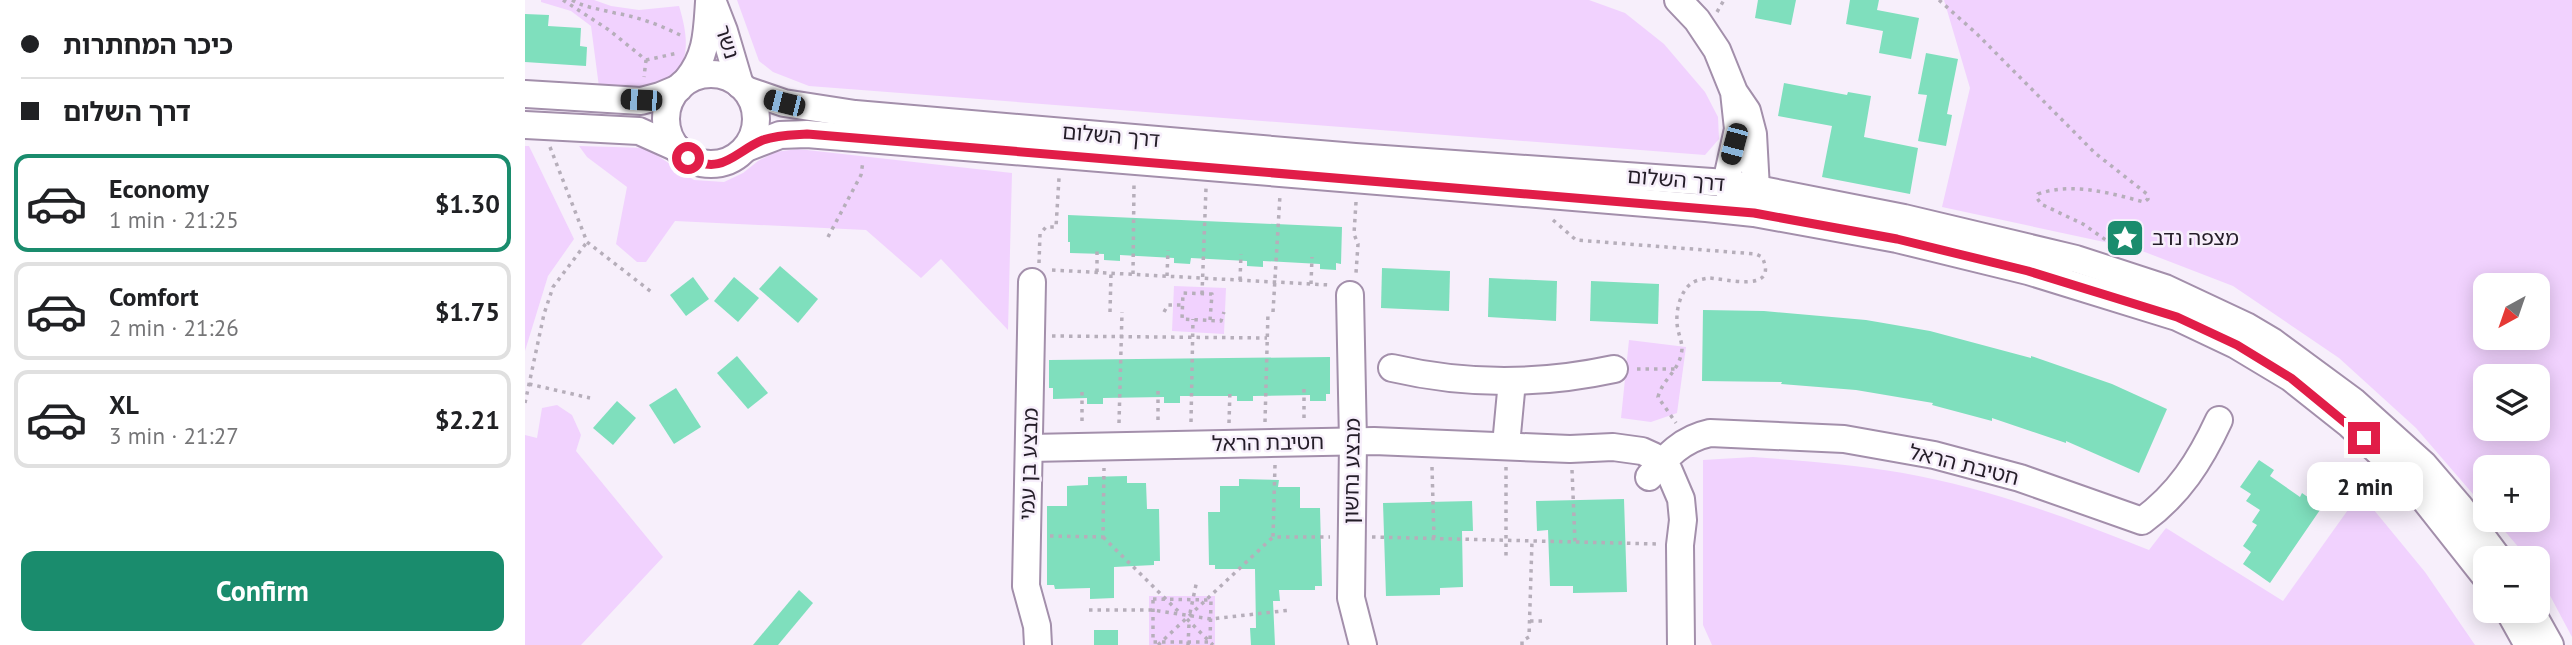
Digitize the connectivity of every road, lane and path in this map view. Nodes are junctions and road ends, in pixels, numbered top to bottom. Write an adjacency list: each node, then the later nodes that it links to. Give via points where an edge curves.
1 (563, 0): 8 (path)
2 (572, 0): 6 (path, via 669,29)
3 (710, 0): 10 (street, נשר, via 704,54); 11 (street, נשר)
4 (1678, 0): 12 (street, via 1717,50)
5 (1938, 0): 31 (path, via 2095,153 2147,194 2144,202 2074,188 2037,196 2041,204 2083,224)
6 (692, 41)
7 (679, 53): 8 (path)
8 (646, 60): 9 (path)
9 (643, 79)
10 (683, 84): 11 (street, via 714,74); 13 (street, via 641,100); 15 (street, via 666,116)
11 (743, 87): 16 (street, via 757,115); 18 (street, דרך השלום, via 784,103 855,114 1356,157)
12 (1734, 92): 18 (street, via 1738,129); 22 (street, via 1747,111 1753,134)
13 (525, 94)
14 (534, 125): 15 (street, via 639,131); 28 (path)
15 (677, 148): 16 (street, via 688,158 708,164 729,161)
16 (746, 148): 25 (street, דרך השלום, via 780,135 807,134)
17 (864, 152): 27 (path, via 861,175)
18 (1728, 171): 22 (street, דרך השלום); 25 (street)
19 (1060, 172): 37 (path, via 1056,228 1046,227 1040,234)
20 (1134, 182): 36 (path)
21 (1206, 188): 39 (path)
22 (1756, 189): 25 (street); 93 (street, דרך השלום, via 2076,259 2165,288 2246,326 2301,361 2392,435 2442,486)
23 (1280, 195): 41 (path)
24 (1356, 202): 43 (path, via 1354,234 1358,244)
25 (1737, 211): 95 (street, דרך השלום, via 1897,239 2028,271 2177,317 2237,345 2291,378 2349,424 2410,481)
26 (1553, 219): 59 (path, via 1576,240 1762,257 1763,274 1754,281 1709,278 1694,281 1685,289 1677,320 1682,345)
27 (828, 237)
28 (587, 242): 44 (path); 61 (path, via 553,287)
29 (1097, 248): 34 (path)
30 (1168, 250): 38 (path)
31 (2120, 251)
32 (1241, 254): 40 (path)
33 (1312, 257): 42 (path)
34 (1097, 272): 35 (path); 37 (path)
35 (1111, 273): 36 (path); 47 (path)
36 (1133, 274): 38 (path)
37 (1036, 276): 81 (street, מבצע בן עמי)
38 (1167, 276): 39 (path)
39 (1203, 278): 40 (path); 45 (path)
40 (1240, 279): 41 (path)
41 (1275, 281): 42 (path); 56 (path)
42 (1311, 284): 43 (path)
43 (1349, 286): 78 (street, מבצע נחשון)
44 (654, 294)
45 (1202, 294): 46 (path, via 1182,293); 52 (path, via 1212,294)
46 (1182, 305): 49 (path, via 1168,305); 51 (path, via 1182,319)
47 (1110, 312)
48 (1122, 312): 54 (path)
49 (1164, 312)
50 (1224, 312): 52 (path, via 1221,321)
51 (1193, 319): 52 (path); 55 (path)
52 (1210, 320)
53 (1045, 336): 54 (path)
54 (1121, 337): 55 (path); 77 (path)
55 (1193, 338): 56 (path); 72 (path)
56 (1267, 338): 76 (path)
57 (1392, 368): 60 (street, via 1440,377)
58 (1614, 369): 59 (path); 60 (street)
59 (1677, 369): 75 (path, via 1658,397)
60 (1512, 381): 80 (street)
61 (529, 384): 66 (path); 67 (path)
62 (1230, 389): 73 (path)
63 (1304, 389): 74 (path)
64 (1158, 391): 71 (path)
65 (1082, 392): 70 (path)
66 (526, 393): 68 (path)
67 (590, 398)
68 (525, 403)
69 (2219, 420): 83 (street, חטיבת הראל, via 2178,490 2142,522 1975,464 1844,439 1717,432 1681,443)
70 (1082, 425)
71 (1158, 425)
72 (1191, 425)
73 (1229, 425)
74 (1304, 425)
75 (1681, 430)
76 (1271, 434): 77 (street, חטיבת הראל); 78 (street, חטיבת הראל); 86 (path)
77 (1112, 435): 81 (street, חטיבת הראל); 85 (path)
78 (1353, 442): 79 (street, חטיבת הראל); 87 (street, מבצע נחשון)
79 (1431, 443): 80 (street, חטיבת הראל); 88 (path)
80 (1506, 446): 82 (street, חטיבת הראל); 89 (path)
81 (1030, 448): 84 (street, מבצע בן עמי)
82 (1570, 449): 83 (street, חטיבת הראל, via 1629,449 1653,456); 91 (path)
83 (1655, 470): 92 (street, via 1674,480 1681,499)
84 (1027, 536): 85 (path); 113 (street, מבצע בן עמי, via 1026,586)
85 (1103, 537): 97 (path)
86 (1273, 537): 87 (path); 99 (path)
87 (1351, 537): 88 (path); 114 (street, מבצע נחשון, via 1351,598)
88 (1434, 538): 89 (path)
89 (1506, 540): 90 (path); 94 (path)
90 (1532, 541): 91 (path); 106 (path)
91 (1575, 542): 92 (path)
92 (1681, 545): 116 (street)
93 (2489, 546)
94 (1506, 556)
95 (2473, 561)
96 (1197, 580): 98 (path)
97 (1167, 600): 98 (path); 101 (path, via 1153,599); 103 (path)
98 (1194, 600): 99 (path); 105 (path)
99 (1207, 600): 104 (path, via 1211,600); 105 (path)
100 (1089, 610): 101 (path)
101 (1153, 610): 103 (path); 110 (path, via 1153,642)
102 (1291, 610): 104 (path)
103 (1182, 614): 105 (path)
104 (1212, 618): 105 (path); 112 (path)
105 (1188, 619): 110 (path); 111 (path); 112 (path)
106 (1530, 621): 107 (path); 115 (path, via 1529,637)
107 (1545, 621)
108 (2516, 623): 117 (street)
109 (2538, 623): 118 (street)
110 (1160, 644): 111 (path)
111 (1188, 644): 112 (path)
112 (1212, 644)
113 (1038, 645)
114 (1363, 645)
115 (1522, 645)
116 (1681, 645)
117 (2528, 645)
118 (2550, 645)

